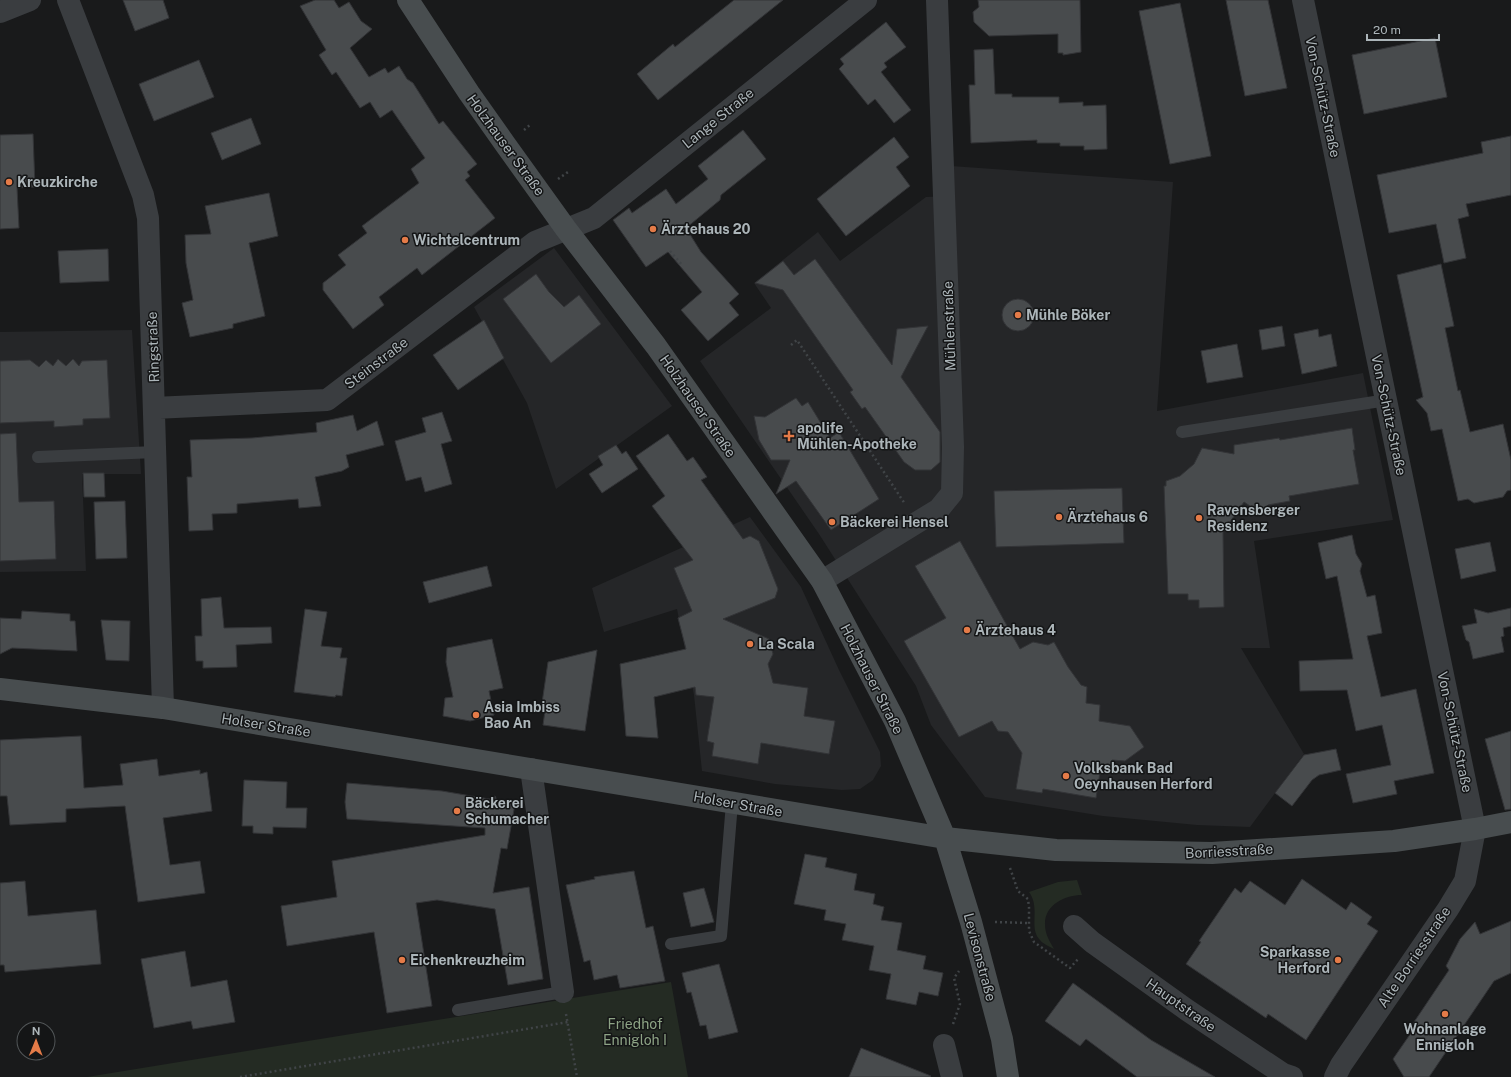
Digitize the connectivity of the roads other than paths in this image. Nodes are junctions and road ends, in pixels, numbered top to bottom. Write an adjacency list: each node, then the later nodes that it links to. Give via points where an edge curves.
1 (30, 0): 7 (street)
2 (68, 0): 10 (street, Ringstraße, via 143,195 150,237)
3 (408, 0): 8 (main road, Holzhauser Straße, via 469,93)
4 (866, 0): 8 (street, Lange Straße, via 594,218)
5 (937, 0): 14 (street, Mühlenstraße, via 954,465 952,493 939,509)
6 (1303, 0): 9 (street, Von-Schütz-Straße)
7 (0, 12)
8 (566, 229): 10 (street, Steinstraße, via 534,242 327,400); 14 (main road, Holzhauser Straße, via 656,346)
9 (1387, 400): 11 (lane); 20 (street, Von-Schütz-Straße)
10 (154, 408): 12 (street, Ringstraße)
11 (1182, 432)
12 (156, 452): 13 (lane); 16 (street, Ringstraße)
13 (38, 457)
14 (822, 581): 21 (main road, Holzhauser Straße, via 895,721)
15 (0, 689): 16 (main road, Holser Straße)
16 (163, 708): 17 (main road, Holser Straße)
17 (531, 769): 18 (main road, Holser Straße); 24 (street)
18 (732, 803): 21 (main road, Holser Straße); 23 (lane, via 721,936)
19 (1511, 822): 20 (main road, Borriesstraße)
20 (1475, 830): 21 (main road, Borriesstraße, via 1394,841 1212,853 1056,850); 30 (street, Alte Borriesstraße, via 1465,881)
21 (945, 838): 28 (main road, Levisonstraße, via 1002,1039)
22 (1074, 926): 29 (street, Hauptstraße, via 1092,942 1187,1010 1283,1074)
23 (671, 944)
24 (563, 992): 25 (lane)
25 (458, 1010)
26 (944, 1045): 27 (street)
27 (952, 1077)
28 (1008, 1077)
29 (1292, 1077)
30 (1335, 1077)

